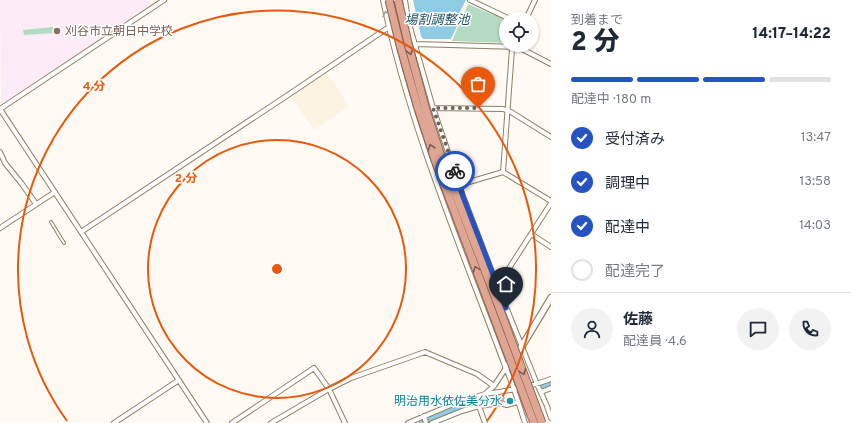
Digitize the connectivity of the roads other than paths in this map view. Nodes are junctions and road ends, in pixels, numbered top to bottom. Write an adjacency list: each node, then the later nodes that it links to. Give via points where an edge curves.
1 (164, 0): 18 (street)
2 (383, 0): 11 (street, one-way to 2)
3 (389, 0): 64 (highway, one-way to 3, bridge, via 435,160)
4 (398, 0): 65 (highway, one-way to 65, bridge, via 426,110 442,159)
5 (405, 0): 10 (street)
6 (470, 0): 9 (street)
7 (535, 0): 8 (street)
8 (529, 12)
9 (499, 14)
10 (408, 20): 11 (street); 12 (street)
11 (389, 27): 28 (street, via 414,118); 31 (street)
12 (415, 44): 13 (street); 17 (street)
13 (499, 46)
14 (512, 52): 19 (street)
15 (529, 52): 16 (street)
16 (551, 64)
17 (433, 108): 19 (street); 23 (street)
18 (0, 109): 24 (street)
19 (508, 111): 20 (street); 22 (street)
20 (551, 138)
21 (0, 152): 27 (street, via 5,163)
22 (503, 172): 23 (street); 26 (street)
23 (460, 185): 25 (street)
24 (55, 192): 27 (street); 31 (street)
25 (463, 196): 28 (street); 35 (street)
26 (551, 202): 32 (street)
27 (36, 204): 30 (street)
28 (444, 204): 36 (street)
29 (51, 222): 33 (lane)
30 (0, 228)
31 (81, 232): 41 (street)
32 (531, 234): 34 (street); 35 (street, via 504,276)
33 (64, 243)
34 (551, 247)
35 (496, 282): 36 (street); 38 (street)
36 (477, 291): 39 (street)
37 (551, 298): 38 (street)
38 (522, 346): 39 (street); 42 (street)
39 (506, 368): 43 (street); 46 (street)
40 (551, 379): 42 (street)
41 (179, 380): 54 (street); 55 (street)
42 (537, 384): 46 (street); 47 (street)
43 (494, 386): 45 (street, via 477,374 425,352 351,378); 48 (street)
44 (551, 388): 47 (street)
45 (329, 389): 56 (street, via 314,368); 57 (street); 58 (street)
46 (513, 390): 48 (street); 50 (street)
47 (541, 392): 53 (street)
48 (485, 394): 49 (street)
49 (476, 398): 51 (street); 52 (street)
50 (518, 402): 51 (street, via 507,405); 63 (street)
51 (478, 405): 61 (street); 62 (street)
52 (424, 416): 59 (street); 60 (street)
53 (551, 418)
54 (114, 423)
55 (207, 423)
56 (232, 423)
57 (271, 423)
58 (345, 423)
59 (408, 423)
60 (426, 423)
61 (432, 423)
62 (485, 423)
63 (525, 423)
64 (534, 423)
65 (542, 423)

